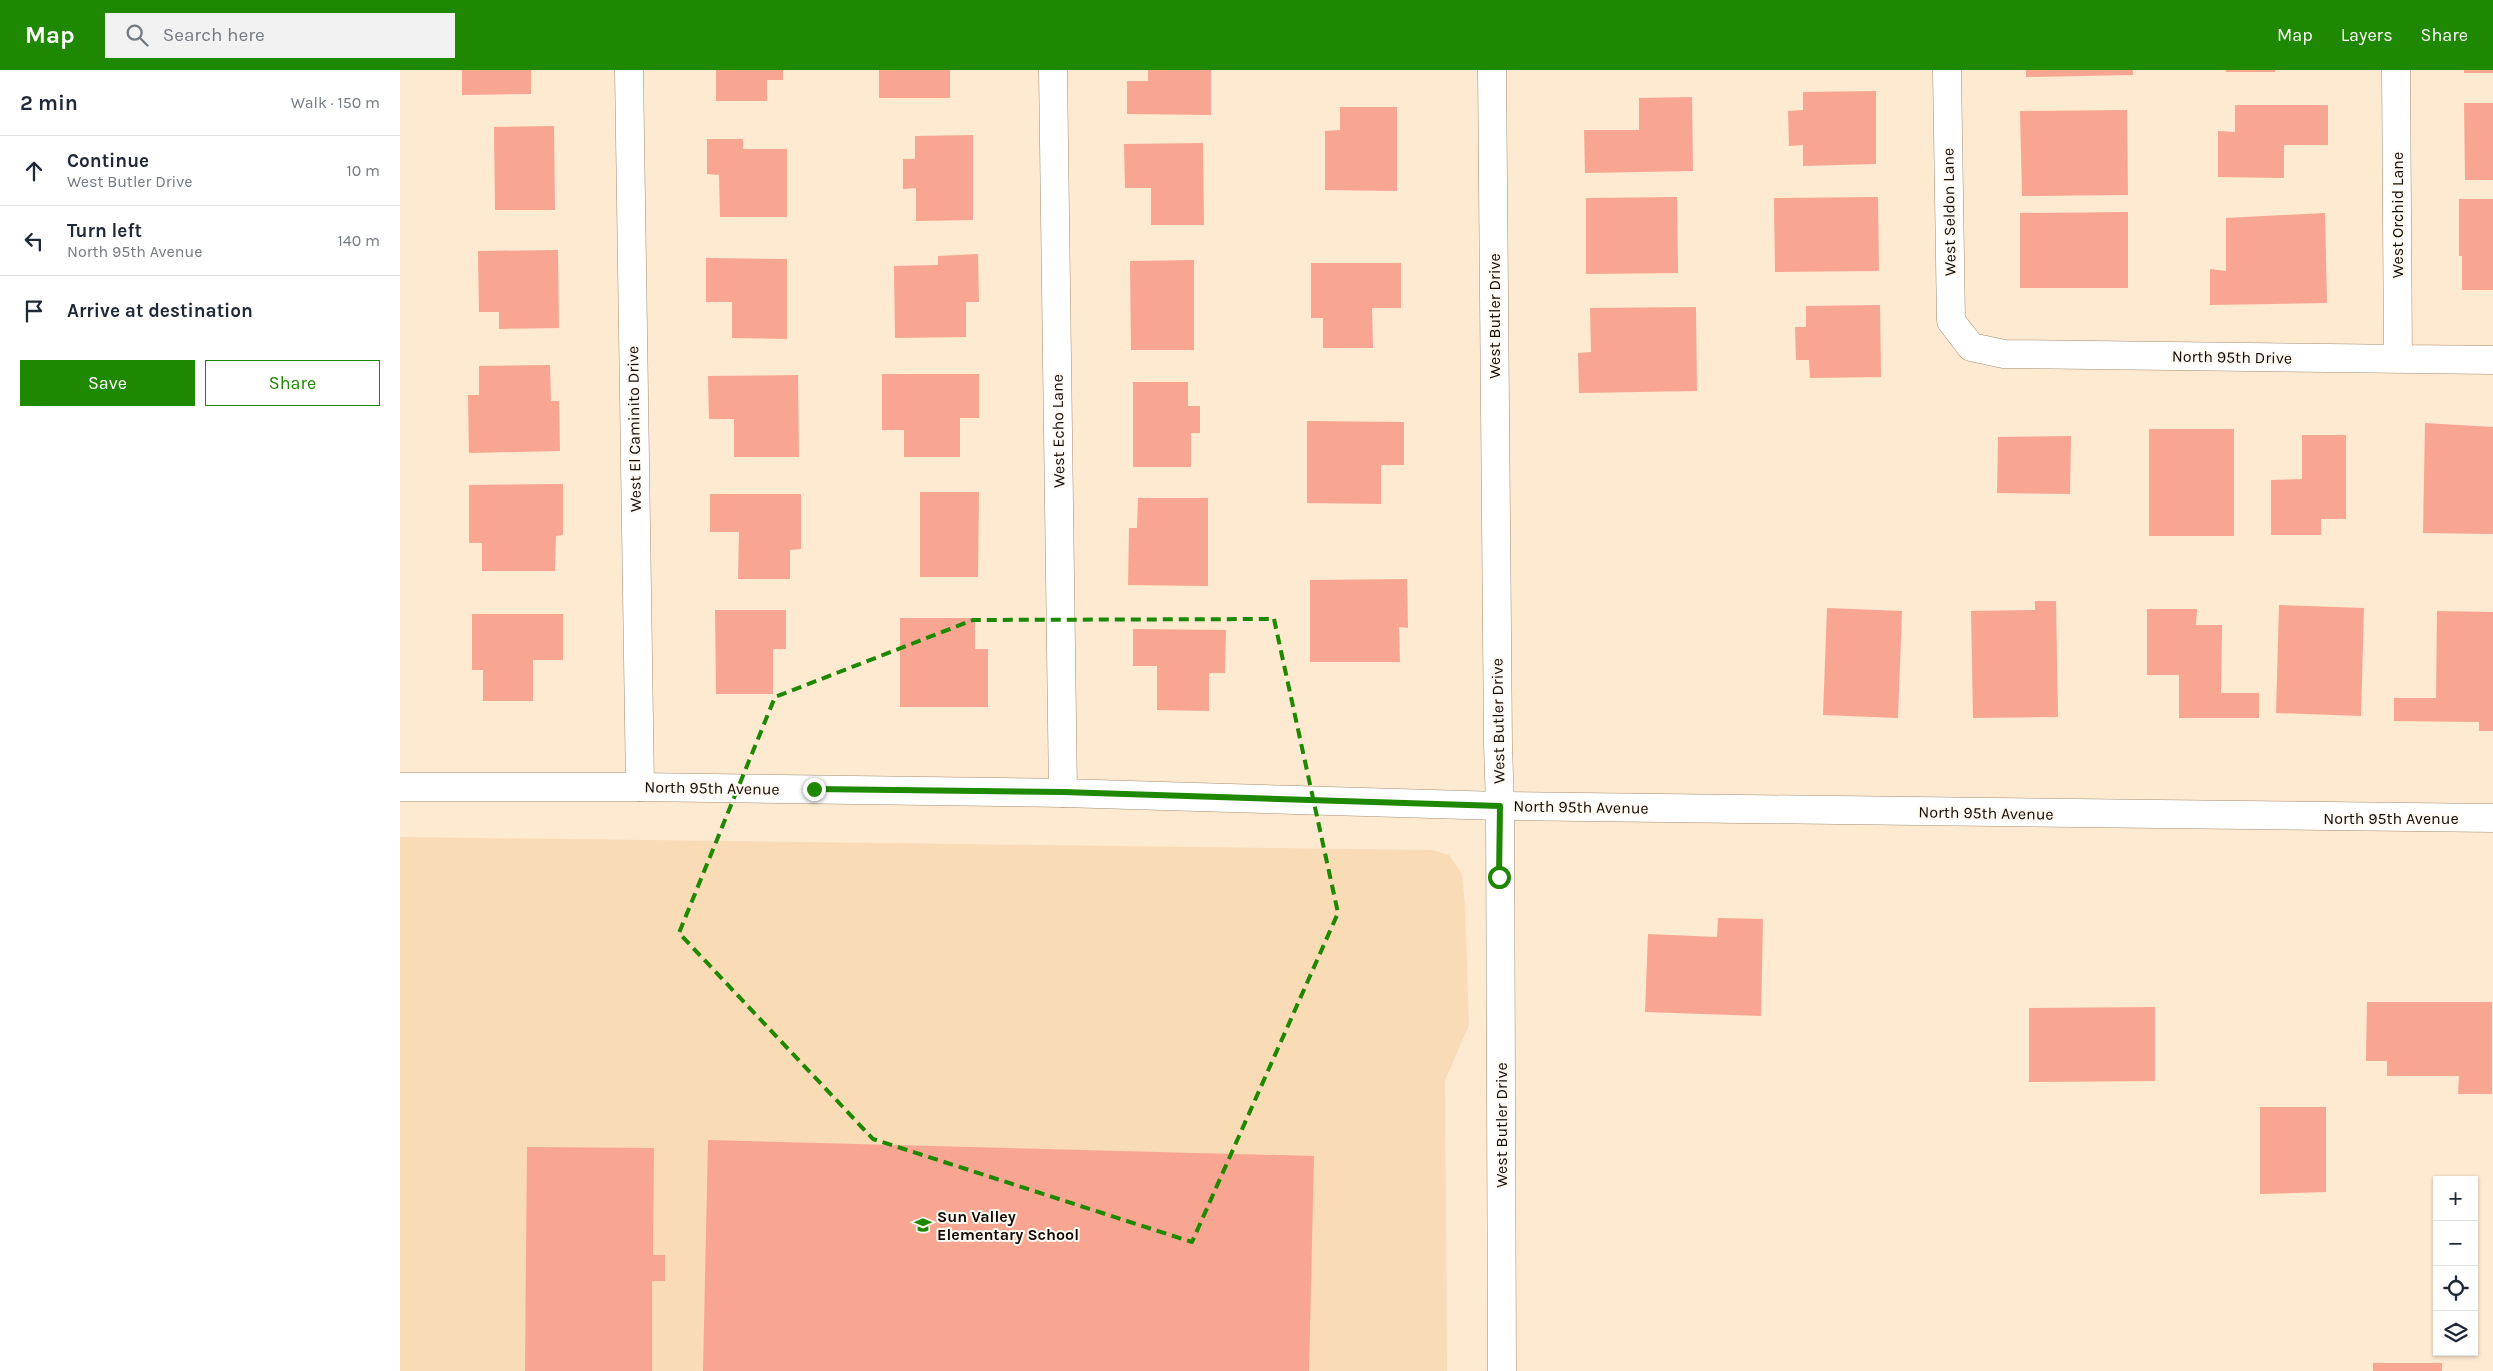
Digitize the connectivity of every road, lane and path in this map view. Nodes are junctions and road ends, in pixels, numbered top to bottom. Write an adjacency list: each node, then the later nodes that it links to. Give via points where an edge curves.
1 (629, 70): 10 (street, West El Caminito Drive)
2 (1053, 70): 11 (street, West Echo Lane)
3 (1492, 70): 12 (street, West Butler Drive)
4 (1947, 70): 6 (street, West Seldon Lane, via 1951,321)
5 (2396, 70): 7 (street, West Orchid Lane)
6 (1971, 347): 7 (street, North 95th Drive, via 2004,354)
7 (2398, 360): 8 (street, North 95th Drive)
8 (2493, 360)
9 (400, 787): 10 (street, North 95th Avenue)
10 (640, 787): 11 (street, North 95th Avenue)
11 (1063, 792): 12 (street, North 95th Avenue)
12 (1500, 806): 13 (street, North 95th Avenue); 14 (street, West Butler Drive)
13 (2493, 818)
14 (1502, 1371)

